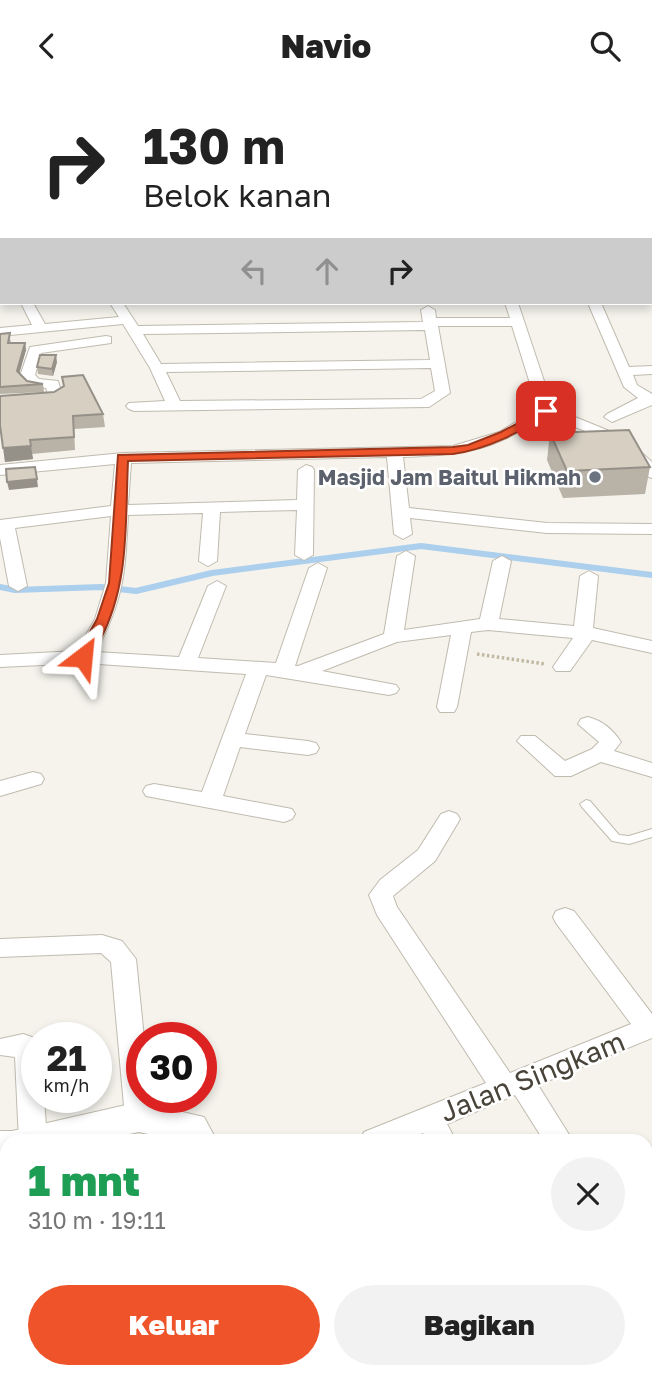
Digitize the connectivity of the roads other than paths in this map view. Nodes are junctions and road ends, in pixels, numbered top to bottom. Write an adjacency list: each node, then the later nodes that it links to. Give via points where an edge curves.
1 (28, 305): 8 (street)
2 (120, 305): 7 (street)
3 (513, 305): 6 (street)
4 (595, 305): 13 (street)
5 (429, 319): 6 (street); 7 (street); 11 (street)
6 (518, 322): 19 (street)
7 (130, 325): 8 (street); 12 (street)
8 (41, 328): 9 (street)
9 (0, 332)
10 (106, 340): 16 (street, via 35,350 27,376 35,383 60,384 56,398)
11 (437, 364): 12 (street); 18 (street, via 443,393 424,404)
12 (157, 368): 18 (street)
13 (625, 370): 14 (street); 15 (street, via 631,387)
14 (652, 370)
15 (650, 399): 20 (street)
16 (0, 401)
17 (134, 406): 18 (street)
18 (175, 407)
19 (546, 411): 21 (street, via 505,435 470,448); 25 (street, via 622,440)
20 (612, 417)
21 (394, 452): 22 (street); 29 (street)
22 (122, 458): 23 (street); 28 (street)
23 (0, 470)
24 (306, 470): 26 (street)
25 (652, 473)
26 (306, 505): 27 (street); 49 (street, via 311,562)
27 (212, 508): 28 (street); 34 (street)
28 (119, 510): 30 (street); 44 (street, via 113,591)
29 (401, 512): 31 (street, via 547,528); 32 (street)
30 (3, 525): 37 (street)
31 (652, 529)
32 (403, 534)
33 (406, 556): 42 (street)
34 (208, 561)
35 (502, 561): 39 (street)
36 (589, 576): 41 (street)
37 (18, 586)
38 (216, 586): 46 (street)
39 (488, 624): 40 (street); 41 (street)
40 (462, 628): 42 (street); 51 (street)
41 (583, 633): 43 (street); 47 (street)
42 (393, 638): 49 (street)
43 (652, 647)
44 (83, 657): 45 (street); 46 (street)
45 (0, 661)
46 (186, 664): 48 (street)
47 (563, 667)
48 (258, 669): 49 (street); 53 (street)
49 (293, 671): 50 (street)
50 (389, 689)
51 (447, 707)
52 (588, 724): 56 (street, via 610,742)
53 (233, 740): 55 (street); 61 (street)
54 (528, 741): 56 (street, via 563,771)
55 (308, 748)
56 (600, 754): 57 (street)
57 (652, 770)
58 (33, 779): 59 (street)
59 (0, 789)
60 (154, 791): 61 (street)
61 (210, 800): 63 (street)
62 (586, 804): 65 (lane, via 616,838)
63 (284, 814)
64 (449, 819): 70 (street, via 423,859 388,884 381,895 426,973)
65 (652, 833)
66 (565, 917): 68 (street)
67 (0, 948): 71 (street, via 102,944 120,953)
68 (650, 1028): 70 (street, Jalan Singkam)
69 (9, 1047): 73 (street, via 23,1045 28,1052)
70 (511, 1083): 72 (street, Jalan Singkam); 77 (street)
71 (139, 1117): 74 (street); 75 (street, via 192,1128)
72 (435, 1129): 76 (street, Jalan Singkam)
73 (17, 1134)
74 (59, 1134)
75 (195, 1134)
76 (410, 1134)
77 (553, 1134)

